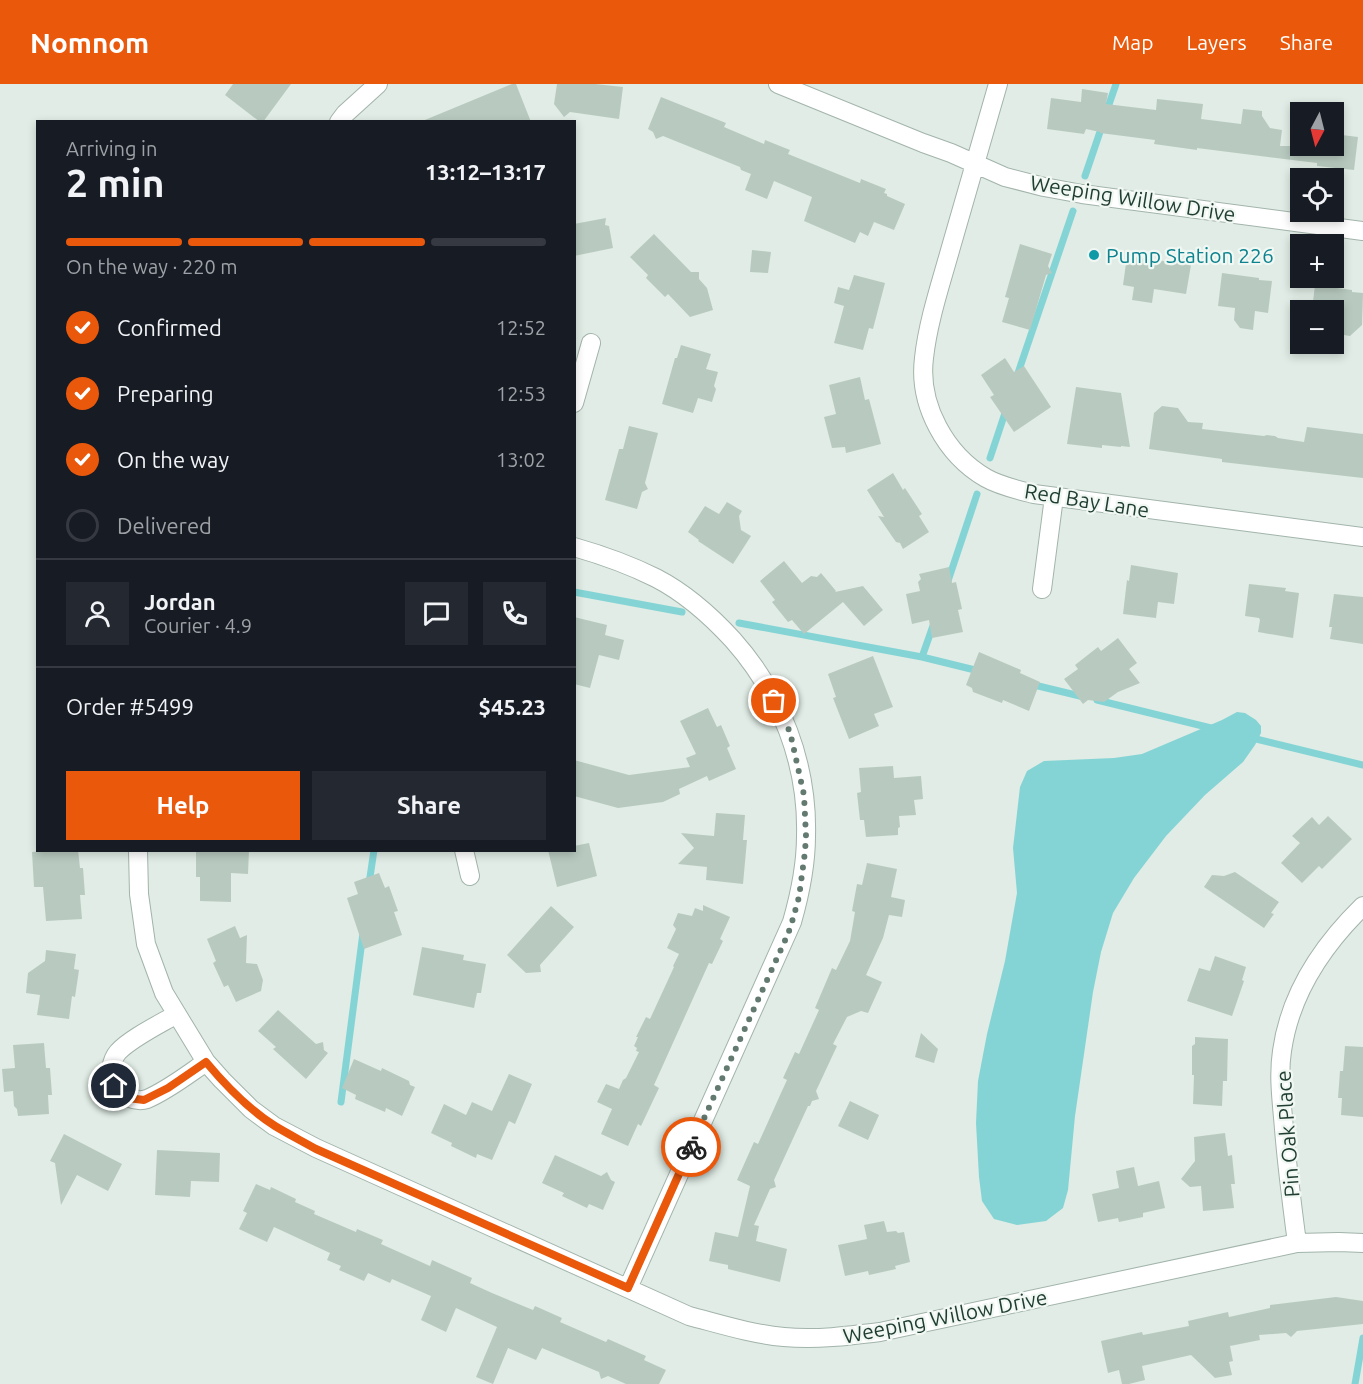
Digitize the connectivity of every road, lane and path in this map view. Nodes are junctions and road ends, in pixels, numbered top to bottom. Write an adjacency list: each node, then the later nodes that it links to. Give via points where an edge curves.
1 (378, 84): 4 (street)
2 (778, 84): 5 (street, Weeping Willow Drive)
3 (998, 84): 5 (street, Red Bay Lane)
4 (340, 120)
5 (975, 164): 6 (street, Weeping Willow Drive, via 1005,177 1082,194); 9 (street, Red Bay Lane, via 934,307 923,360 925,393 935,423 964,462 1007,487)
6 (1363, 231)
7 (591, 343): 8 (street)
8 (576, 396)
9 (1054, 497): 10 (street, Red Bay Lane); 12 (street)
10 (1363, 537)
11 (576, 549): 21 (street, via 657,578 722,628 767,686 790,732 804,795 805,852 792,922)
12 (1042, 589)
13 (138, 852): 17 (street, Weeping Willow Drive, via 146,944 164,993)
14 (464, 852): 15 (street)
15 (470, 876)
16 (1363, 906): 19 (street, Pin Oak Place, via 1312,967 1290,1016 1282,1051 1280,1084)
17 (177, 1014): 18 (street, Weeping Willow Drive); 18 (street, via 118,1052 110,1067 114,1086 128,1098 144,1100)
18 (206, 1062): 21 (street, Weeping Willow Drive, via 251,1109 316,1149)
19 (1297, 1243): 20 (street, Weeping Willow Drive); 21 (street, Weeping Willow Drive, via 880,1332 830,1338 743,1331 689,1316)
20 (1363, 1243)
21 (628, 1288)

